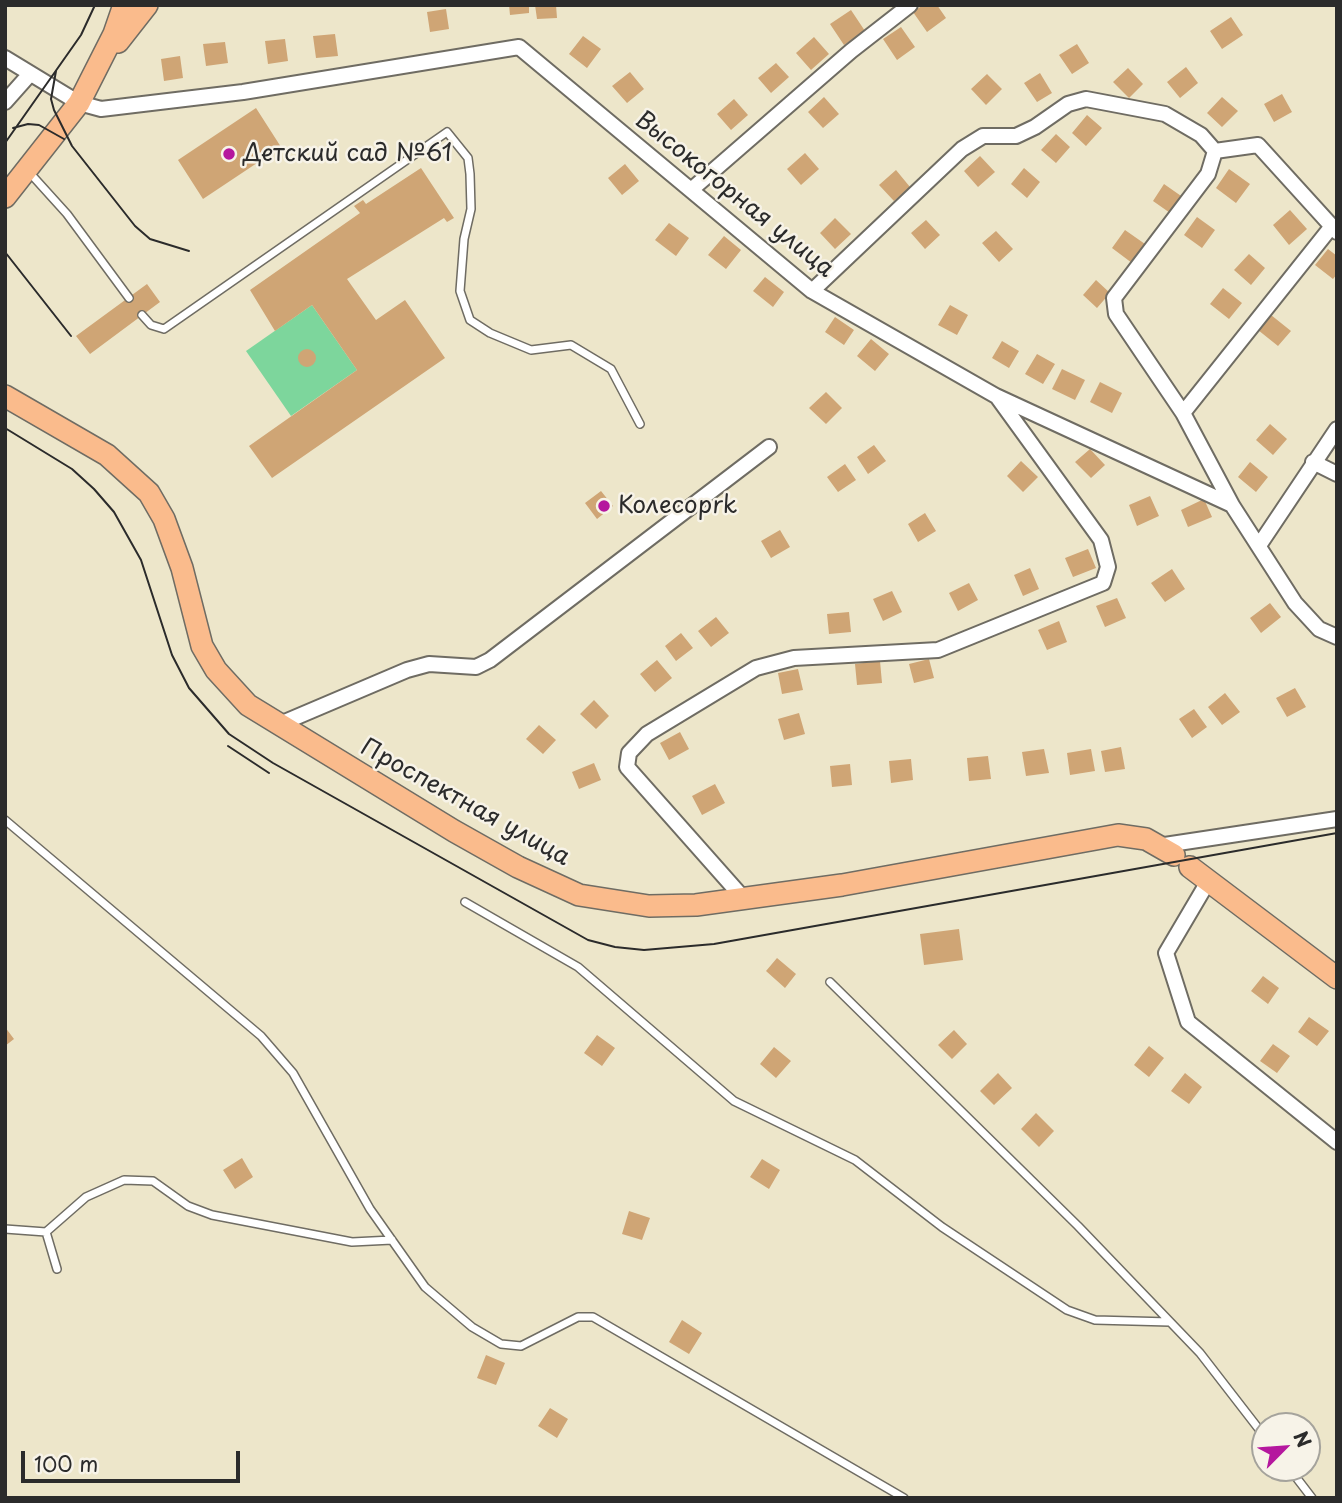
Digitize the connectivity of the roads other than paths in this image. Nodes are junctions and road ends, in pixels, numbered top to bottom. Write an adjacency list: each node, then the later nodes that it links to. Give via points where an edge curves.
1 (124, 5): 5 (main road)
2 (147, 5): 5 (main road)
3 (910, 5): 11 (street, via 850,51)
4 (5, 58): 6 (street, Высокогорная улица)
5 (98, 67): 8 (main road)
6 (28, 74): 7 (street); 8 (street, Высокогорная улица)
7 (5, 102)
8 (79, 103): 10 (main road); 11 (street, Высокогорная улица, via 101,109 229,94 519,47)
9 (1215, 150): 13 (street, via 1258,145); 14 (street, via 1165,114 1086,99 1068,104 1016,136 983,136 962,149); 19 (street, via 1208,174 1114,298 1116,314)
10 (26, 169): 12 (main road); 15 (lane)
11 (691, 190): 14 (street, Высокогорная улица)
12 (5, 197)
13 (1334, 229): 19 (street)
14 (811, 291): 18 (street, Высокогорная улица)
15 (129, 298)
16 (142, 315): 20 (lane, via 151,325 164,329 447,132 468,158 470,174 471,209 460,291 470,320 531,350 571,345 611,369)
17 (5, 396): 28 (main road, Проспектная улица, via 107,455 149,493 182,568 202,646 240,697)
18 (996, 396): 25 (street, Высокогорная улица); 33 (street, via 1101,540 1108,567 1104,583 938,650 794,658 756,668 647,734 629,753 627,767)
19 (1183, 413): 25 (street)
20 (640, 424)
21 (1337, 429): 23 (street)
22 (769, 447): 28 (street, via 490,660 476,667 429,664 407,670)
23 (1313, 462): 24 (street); 26 (street)
24 (1337, 474)
25 (1232, 505): 26 (street, Высокогорная улица)
26 (1260, 544): 27 (street, Высокогорная улица, via 1274,576 1295,603 1319,629)
27 (1337, 637)
28 (280, 724): 33 (main road, Проспектная улица, via 454,831 579,895 669,908)
29 (1337, 819): 31 (street)
30 (5, 820): 40 (lane, via 261,1037 293,1073)
31 (1174, 856): 32 (main road, Проспектная улица); 33 (main road, Проспектная улица, via 1146,839 1096,838)
32 (1209, 880): 35 (main road, Проспектная улица); 37 (street, via 1166,953 1188,1022)
33 (744, 899)
34 (465, 902): 42 (lane, via 578,967 734,1101 855,1160 942,1227 1067,1310 1095,1320)
35 (1337, 978)
36 (830, 982): 42 (lane)
37 (1337, 1142)
38 (5, 1229): 39 (lane)
39 (46, 1232): 40 (lane, via 86,1197 124,1180 153,1181 188,1206 212,1215 352,1242); 41 (lane)
40 (392, 1240): 45 (lane, via 425,1287 501,1344 521,1346 578,1317 593,1317)
41 (57, 1269)
42 (1170, 1322): 43 (lane)
43 (1251, 1419)
44 (1300, 1482): 46 (lane)
45 (904, 1498)
46 (1312, 1498)

